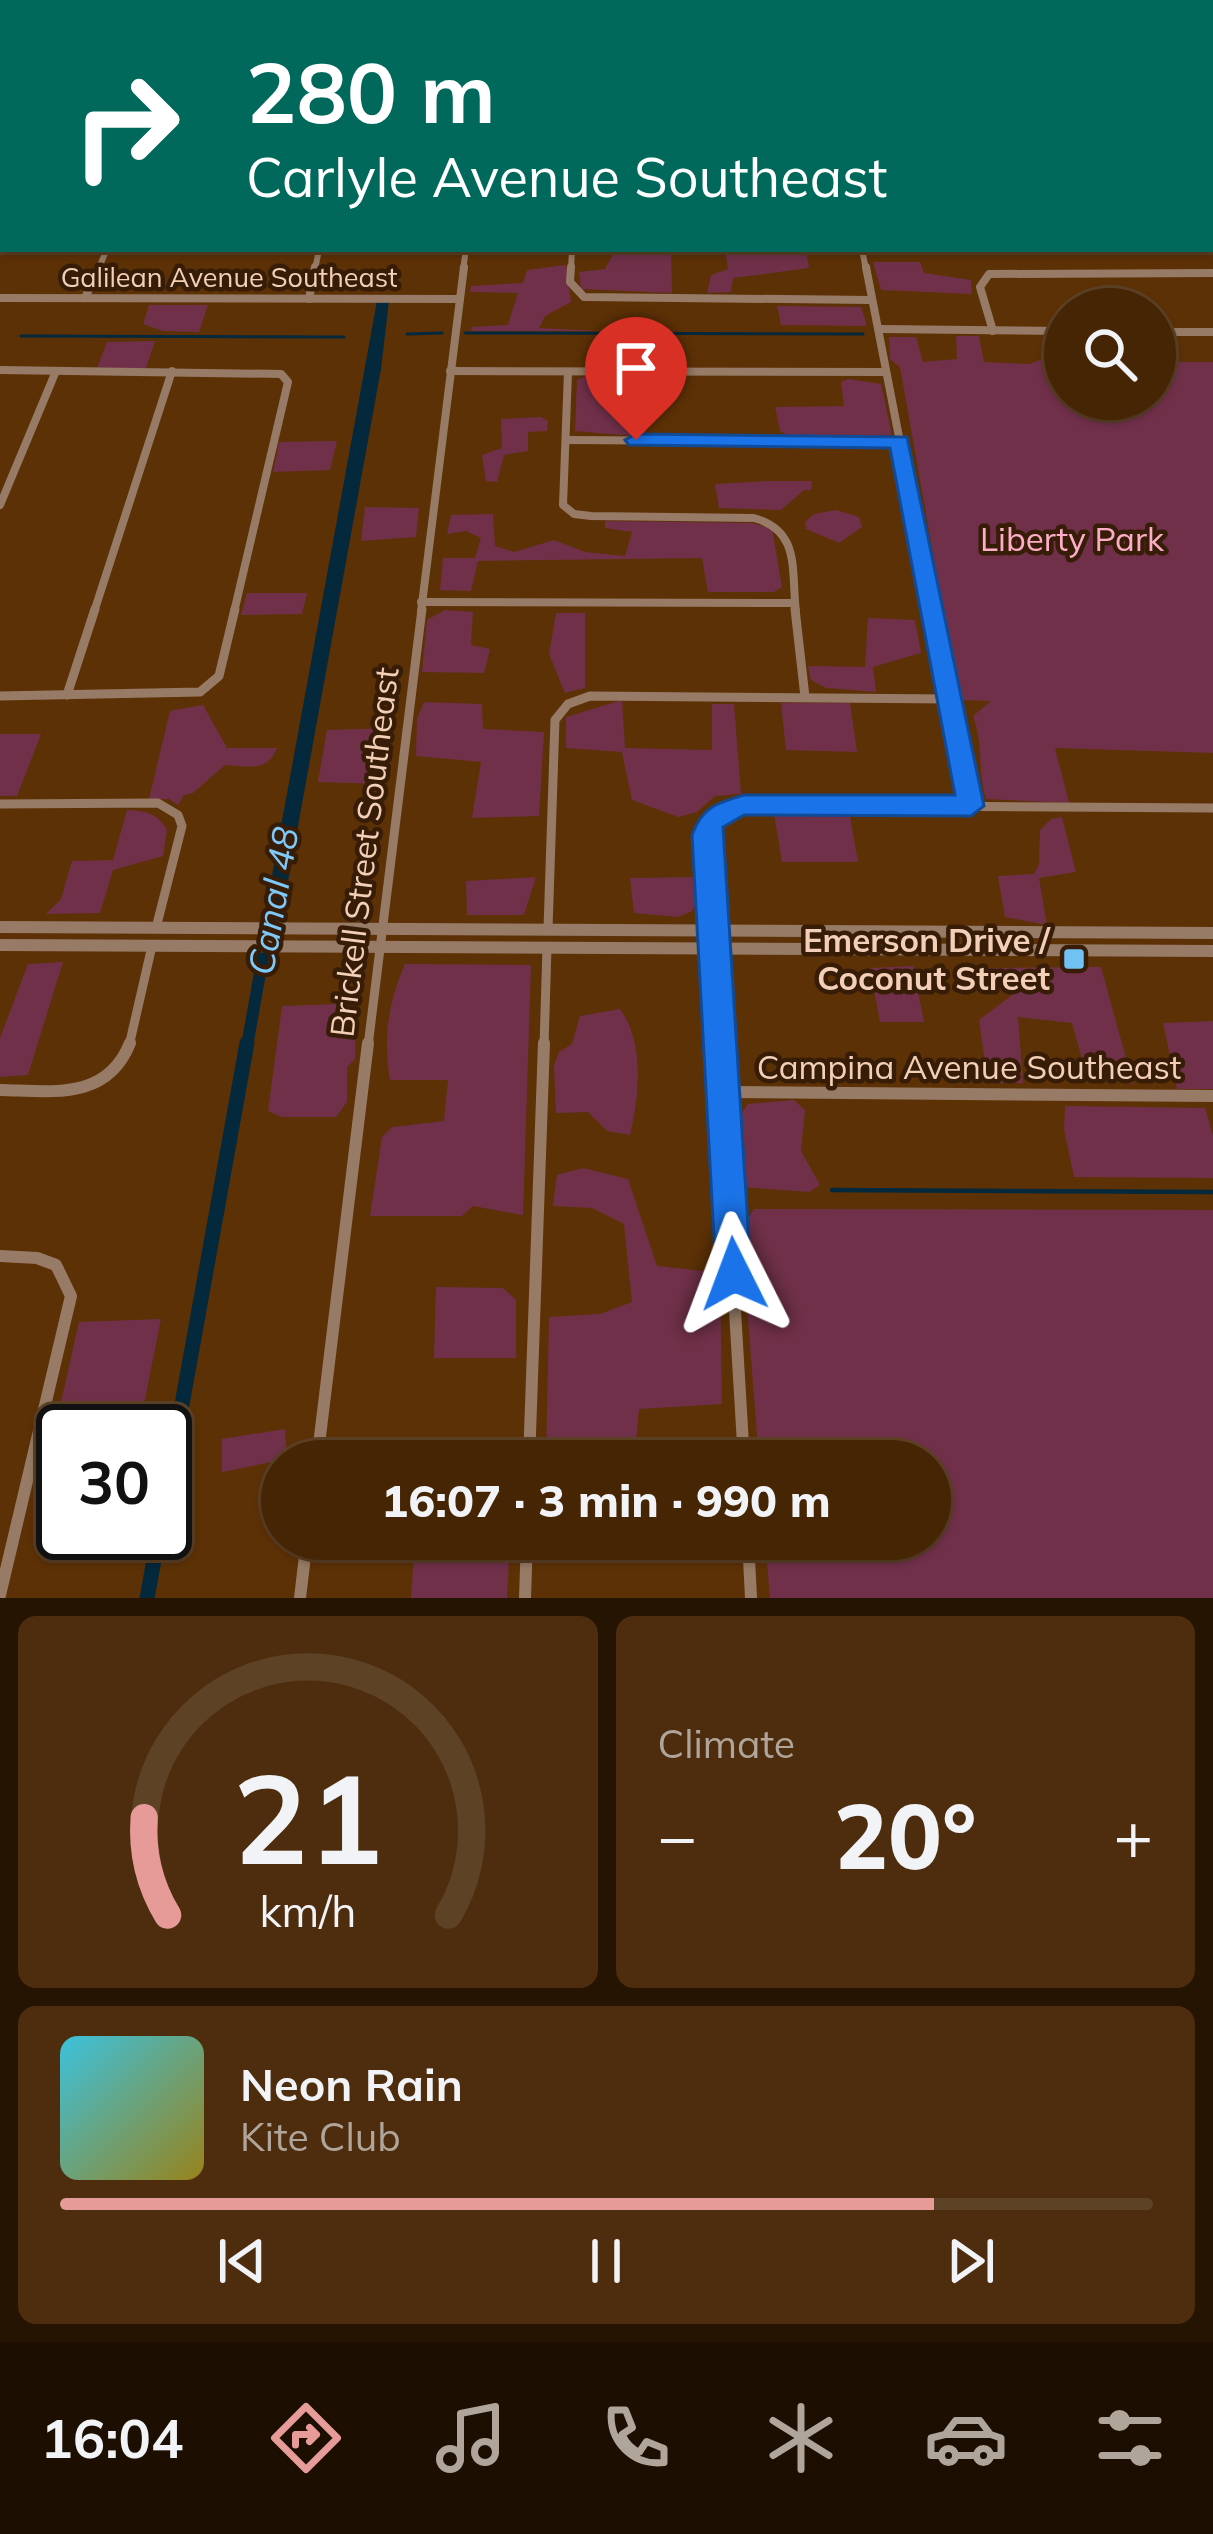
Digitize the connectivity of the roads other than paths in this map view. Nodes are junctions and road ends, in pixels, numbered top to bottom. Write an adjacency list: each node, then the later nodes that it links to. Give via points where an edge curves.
1 (106, 252): 8 (street)
2 (318, 252): 9 (street)
3 (466, 252): 10 (street, Brickell Street Southeast)
4 (572, 252): 11 (street, via 570,282 584,298)
5 (863, 252): 11 (street)
6 (1213, 273): 13 (street, via 989,274 980,287)
7 (0, 298): 8 (street, Galilean Avenue Southeast)
8 (86, 298): 9 (street, Galilean Avenue Southeast)
9 (309, 299): 10 (street, Galilean Avenue Southeast)
10 (458, 299): 20 (street, Brickell Street Southeast)
11 (872, 300): 12 (street)
12 (879, 329): 13 (street); 22 (street)
13 (993, 331): 14 (street)
14 (1044, 331)
15 (1176, 332): 16 (street)
16 (1213, 332)
17 (0, 370): 18 (street)
18 (56, 370): 19 (street); 25 (street)
19 (172, 371): 28 (street); 28 (street, via 260,371 288,382 219,676 185,695)
20 (450, 371): 21 (street); 26 (street, Brickell Street Southeast)
21 (568, 372): 22 (street); 23 (street)
22 (886, 372): 24 (street)
23 (567, 440): 24 (street); 27 (street, via 563,505 574,514 776,524 787,535)
24 (899, 442): 31 (street)
25 (0, 505)
26 (421, 602): 27 (street); 36 (street, Brickell Street Southeast)
27 (793, 603): 30 (street)
28 (67, 695): 29 (street)
29 (0, 696)
30 (805, 697): 31 (street); 38 (street, via 590,696 568,704 555,720)
31 (951, 698): 33 (street)
32 (0, 804): 37 (street, via 158,803 178,814 182,826)
33 (971, 806): 34 (street); 39 (street, via 744,805 721,812 706,835)
34 (1213, 808)
35 (0, 927): 37 (street)
36 (383, 927): 37 (street); 38 (street); 42 (street, Brickell Street Southeast)
37 (156, 928)
38 (548, 929): 39 (street)
39 (715, 929): 40 (street); 45 (street)
40 (1213, 933)
41 (0, 945): 43 (street)
42 (380, 945): 43 (street); 44 (street); 51 (street, Brickell Street Southeast)
43 (152, 946): 47 (street, via 128,1051 107,1080 82,1089)
44 (547, 947): 45 (street); 52 (street)
45 (716, 947): 46 (street); 48 (street)
46 (1213, 951)
47 (0, 1090)
48 (724, 1092): 49 (street, Campina Avenue Southeast); 53 (street)
49 (1213, 1096)
50 (0, 1256): 57 (street, via 61,1265 71,1296)
51 (320, 1440)
52 (530, 1440)
53 (743, 1440)
54 (305, 1560): 58 (street)
55 (526, 1560): 59 (street)
56 (749, 1560): 60 (street)
57 (0, 1595)
58 (300, 1598)
59 (525, 1598)
60 (751, 1598)

